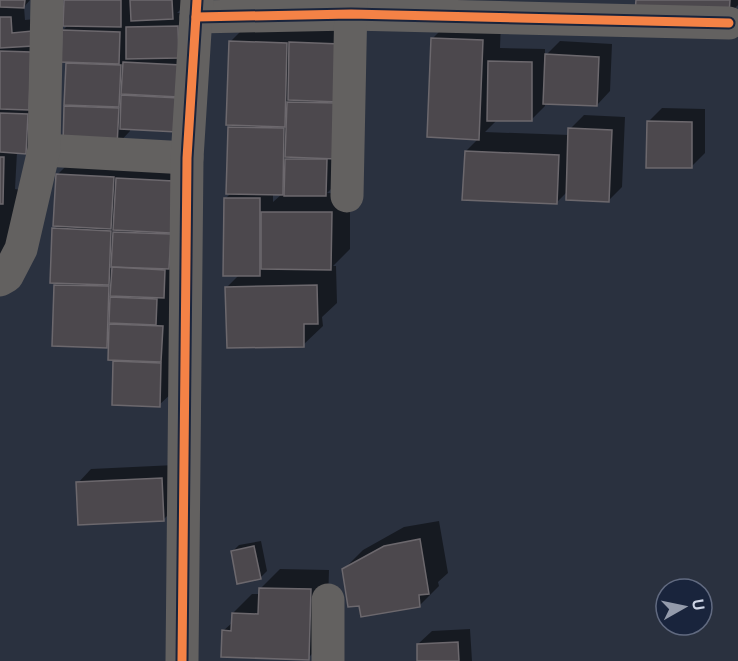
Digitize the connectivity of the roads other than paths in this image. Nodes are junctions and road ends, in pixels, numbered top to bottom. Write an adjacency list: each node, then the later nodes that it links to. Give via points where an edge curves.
1 (47, 0): 7 (street)
2 (351, 7): 3 (street); 4 (street); 9 (street)
3 (196, 9): 8 (street)
4 (485, 9): 5 (street)
5 (620, 11): 6 (street)
6 (729, 23)
7 (44, 150): 8 (street); 10 (street, via 21,249 8,276)
8 (187, 158): 12 (street)
9 (347, 196)
10 (0, 280)
11 (328, 600): 13 (street)
12 (182, 661)
13 (328, 661)

